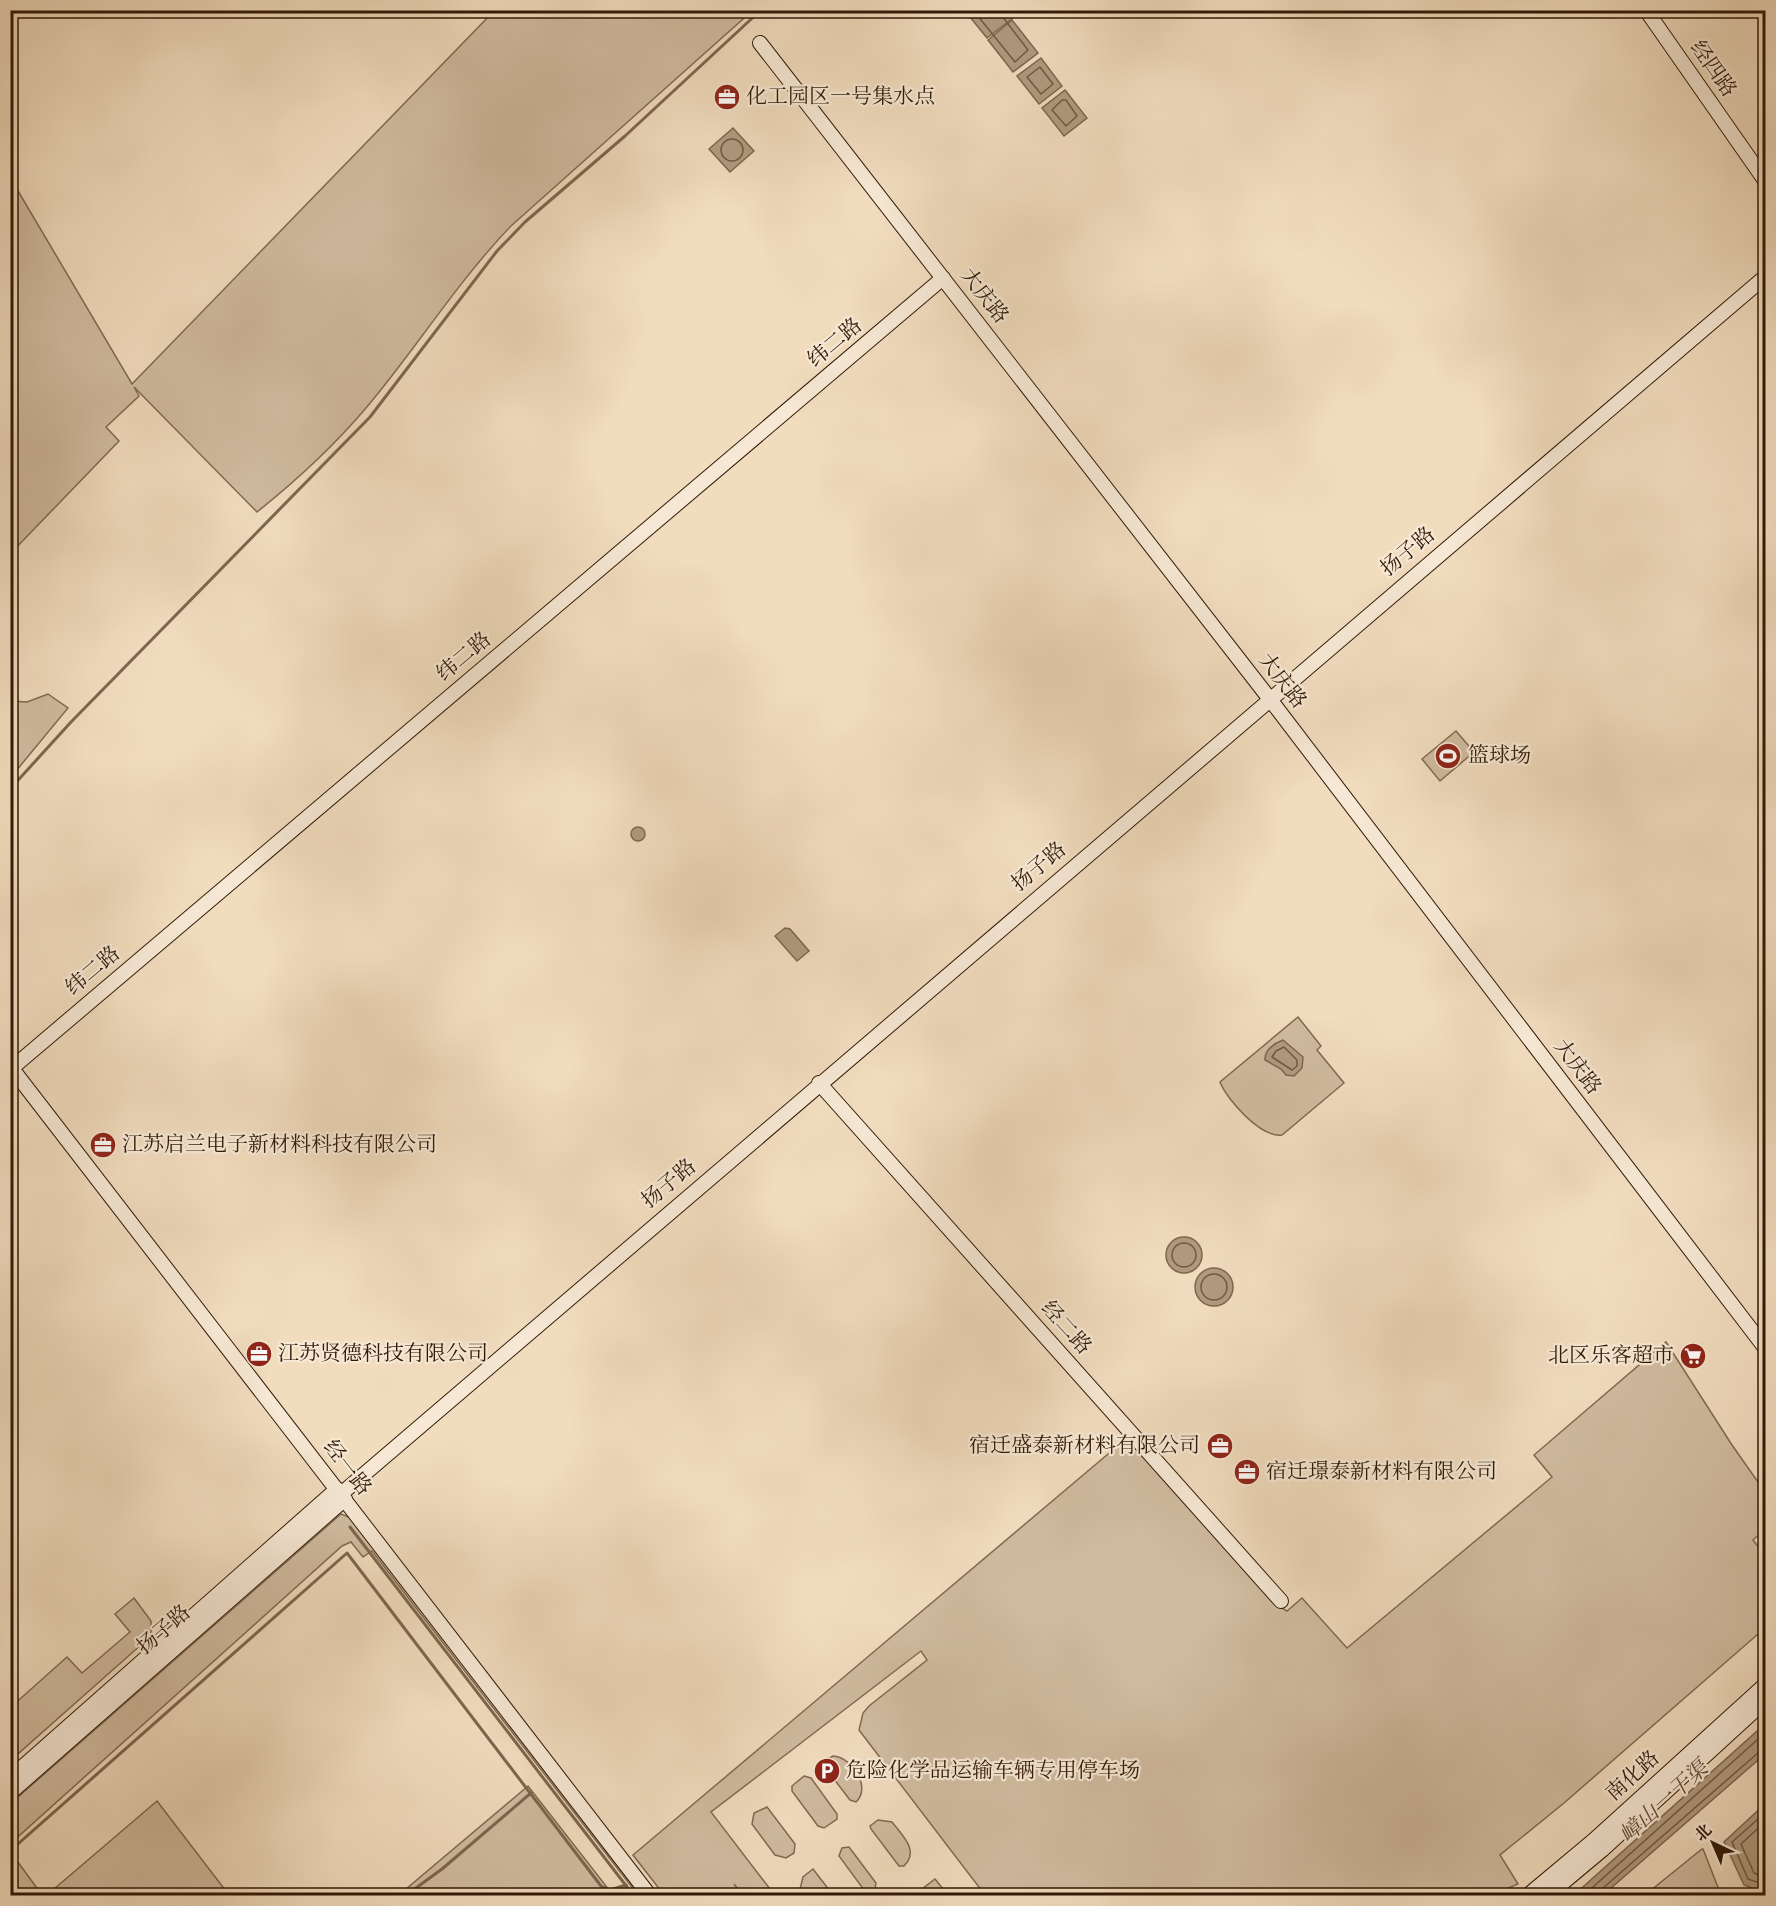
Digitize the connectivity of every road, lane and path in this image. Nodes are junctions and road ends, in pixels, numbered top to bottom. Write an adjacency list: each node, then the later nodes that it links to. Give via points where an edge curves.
1 (1646, 10): 3 (street, 经四路)
2 (760, 42): 5 (street, 大庆路)
3 (1766, 182)
4 (1766, 276): 6 (street, 扬子路)
5 (944, 278): 6 (street, 大庆路); 7 (street, 纬二路)
6 (1269, 698): 8 (street, 扬子路); 9 (street, 大庆路)
7 (11, 1067): 10 (street, 经一路)
8 (819, 1083): 10 (street, 扬子路); 11 (street, 经二路)
9 (1766, 1348)
10 (341, 1494): 14 (street, 扬子路); 15 (street, 扬子路); 16 (street, 经一路)
11 (1281, 1601)
12 (1766, 1684): 17 (street, 南化路)
13 (1766, 1700): 18 (street, 南化路)
14 (10, 1778)
15 (10, 1793)
16 (650, 1896)
17 (1527, 1896)
18 (1547, 1896)

